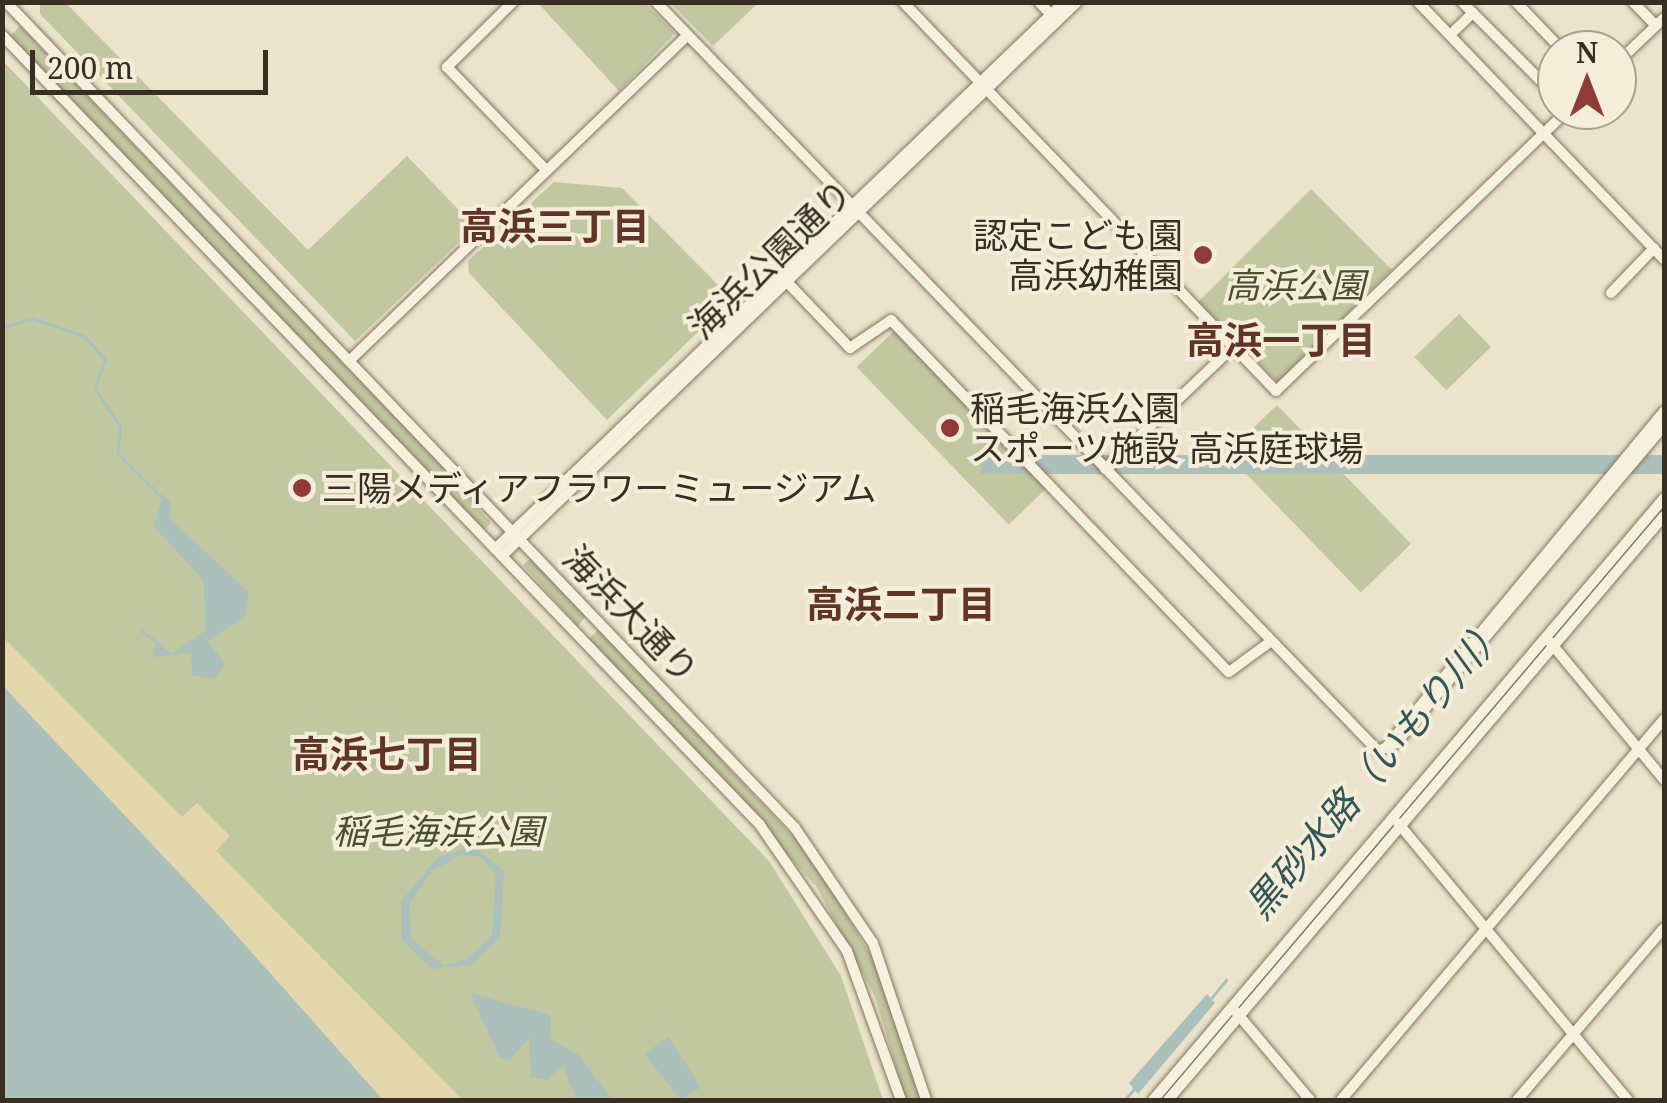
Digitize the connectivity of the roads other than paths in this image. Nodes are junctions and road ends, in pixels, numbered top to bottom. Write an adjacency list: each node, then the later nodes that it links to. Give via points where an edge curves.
1 (513, 2): 24 (street, via 447,67)
2 (656, 2): 18 (street)
3 (904, 2): 21 (street)
4 (1039, 2): 13 (street)
5 (1064, 2): 13 (street, 海浜公園通り)
6 (1077, 2): 21 (street, 海浜公園通り)
7 (1418, 2): 16 (street)
8 (1462, 2): 12 (street)
9 (1516, 2): 15 (street)
10 (1633, 2): 14 (street)
11 (7, 5): 31 (street, 海浜大通り)
12 (1473, 13): 16 (street); 20 (street)
13 (1051, 15): 21 (street, 海浜公園通り)
14 (1660, 22): 19 (street)
15 (1543, 30)
16 (1450, 35): 23 (street)
17 (2, 36): 40 (street, 海浜大通り)
18 (688, 36): 24 (street); 25 (street)
19 (1637, 44)
20 (1537, 77)
21 (983, 86): 25 (street, 海浜公園通り); 30 (street)
22 (1547, 130): 23 (street)
23 (1544, 133): 26 (street); 30 (street, via 1276,391)
24 (547, 172): 31 (street)
25 (855, 210): 28 (street, 海浜公園通り); 34 (street); 38 (street, 海浜公園通り)
26 (1654, 248): 27 (street); 29 (street)
27 (1664, 259)
28 (786, 282): 38 (street, 海浜公園通り); 43 (street, via 850,348 891,320 1229,672)
29 (1610, 293)
30 (1233, 347): 34 (street)
31 (349, 360): 38 (street, 海浜大通り)
32 (1664, 411): 46 (street)
33 (1664, 426): 46 (street)
34 (1105, 469): 43 (street)
35 (1664, 498): 37 (street)
36 (1664, 516): 37 (street)
37 (1651, 522): 39 (street); 44 (street)
38 (517, 535): 40 (street, 海浜公園通り); 41 (street, 海浜大通り)
39 (1664, 538)
40 (498, 552): 42 (street, 海浜大通り)
41 (597, 619): 42 (street); 55 (street, 海浜大通り, via 834,880 895,994)
42 (579, 636): 54 (street, 海浜大通り, via 760,825 821,904 871,1001)
43 (1270, 642): 46 (street, via 1365,742 1378,751)
44 (1550, 642): 47 (street); 49 (street)
45 (1664, 719): 47 (street)
46 (1388, 745)
47 (1639, 749): 48 (street); 51 (street)
48 (1664, 780)
49 (1398, 822): 51 (street); 52 (street)
50 (1664, 928): 53 (street)
51 (1486, 929): 53 (street); 59 (street)
52 (1236, 1012): 56 (street); 57 (street); 58 (street)
53 (1573, 1035): 60 (street); 61 (street)
54 (901, 1100)
55 (926, 1100)
56 (1153, 1100)
57 (1168, 1100)
58 (1310, 1100)
59 (1341, 1100)
60 (1517, 1100)
61 (1628, 1100)

